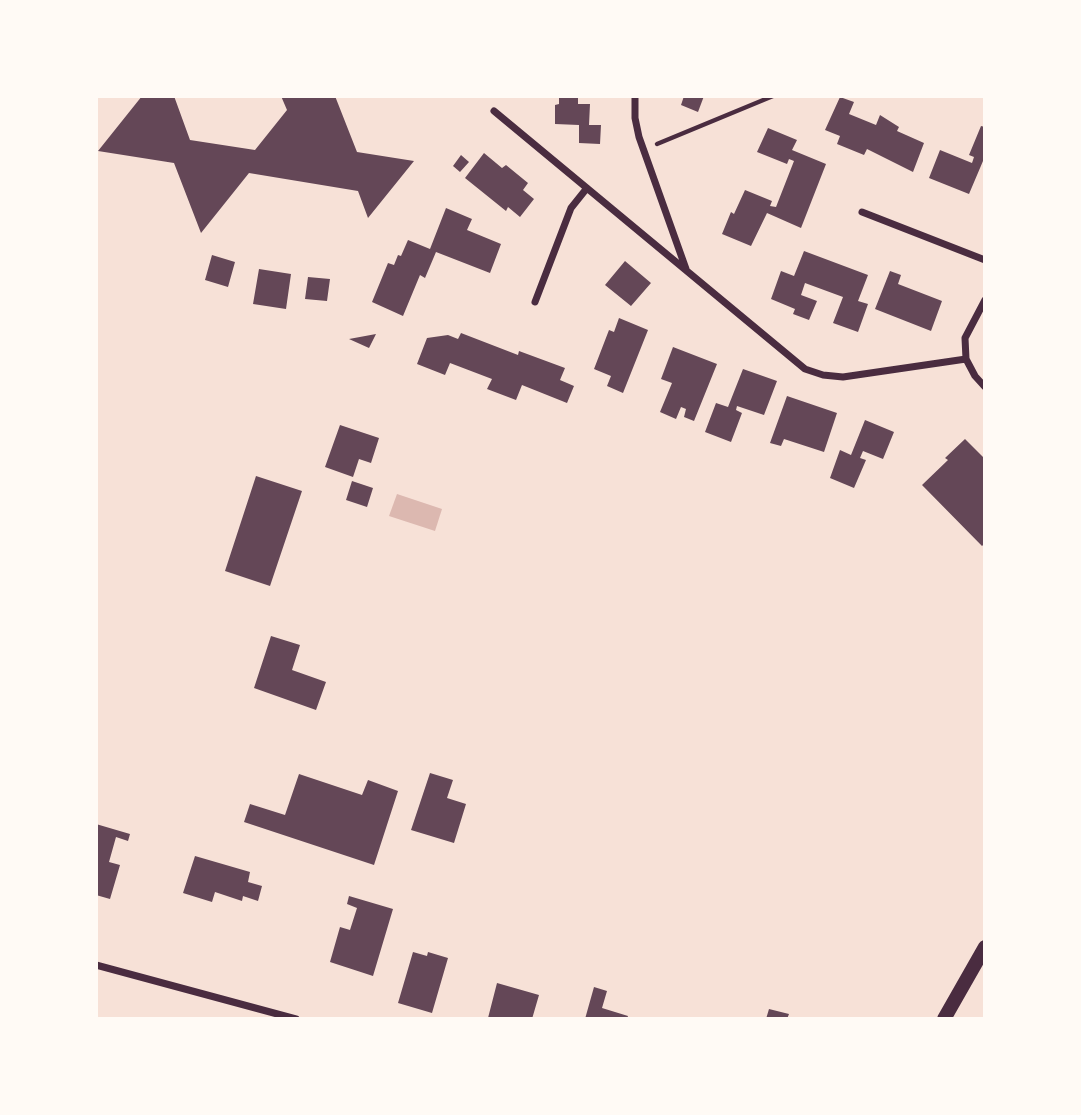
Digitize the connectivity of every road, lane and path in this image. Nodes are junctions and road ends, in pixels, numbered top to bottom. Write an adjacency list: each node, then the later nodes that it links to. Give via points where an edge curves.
1 (635, 96): 4 (street)
2 (773, 96): 4 (path)
3 (494, 111): 5 (street)
4 (643, 149): 8 (street)
5 (587, 188): 8 (street); 10 (street, via 571,208)
6 (862, 212): 7 (street)
7 (985, 260)
8 (687, 271): 11 (street, via 804,369 823,375 844,377)
9 (985, 300): 11 (street, via 965,338)
10 (535, 302)
11 (966, 359): 12 (street)
12 (985, 387)
13 (985, 947): 16 (main road)
14 (96, 965): 15 (street)
15 (296, 1019)
16 (944, 1019)

